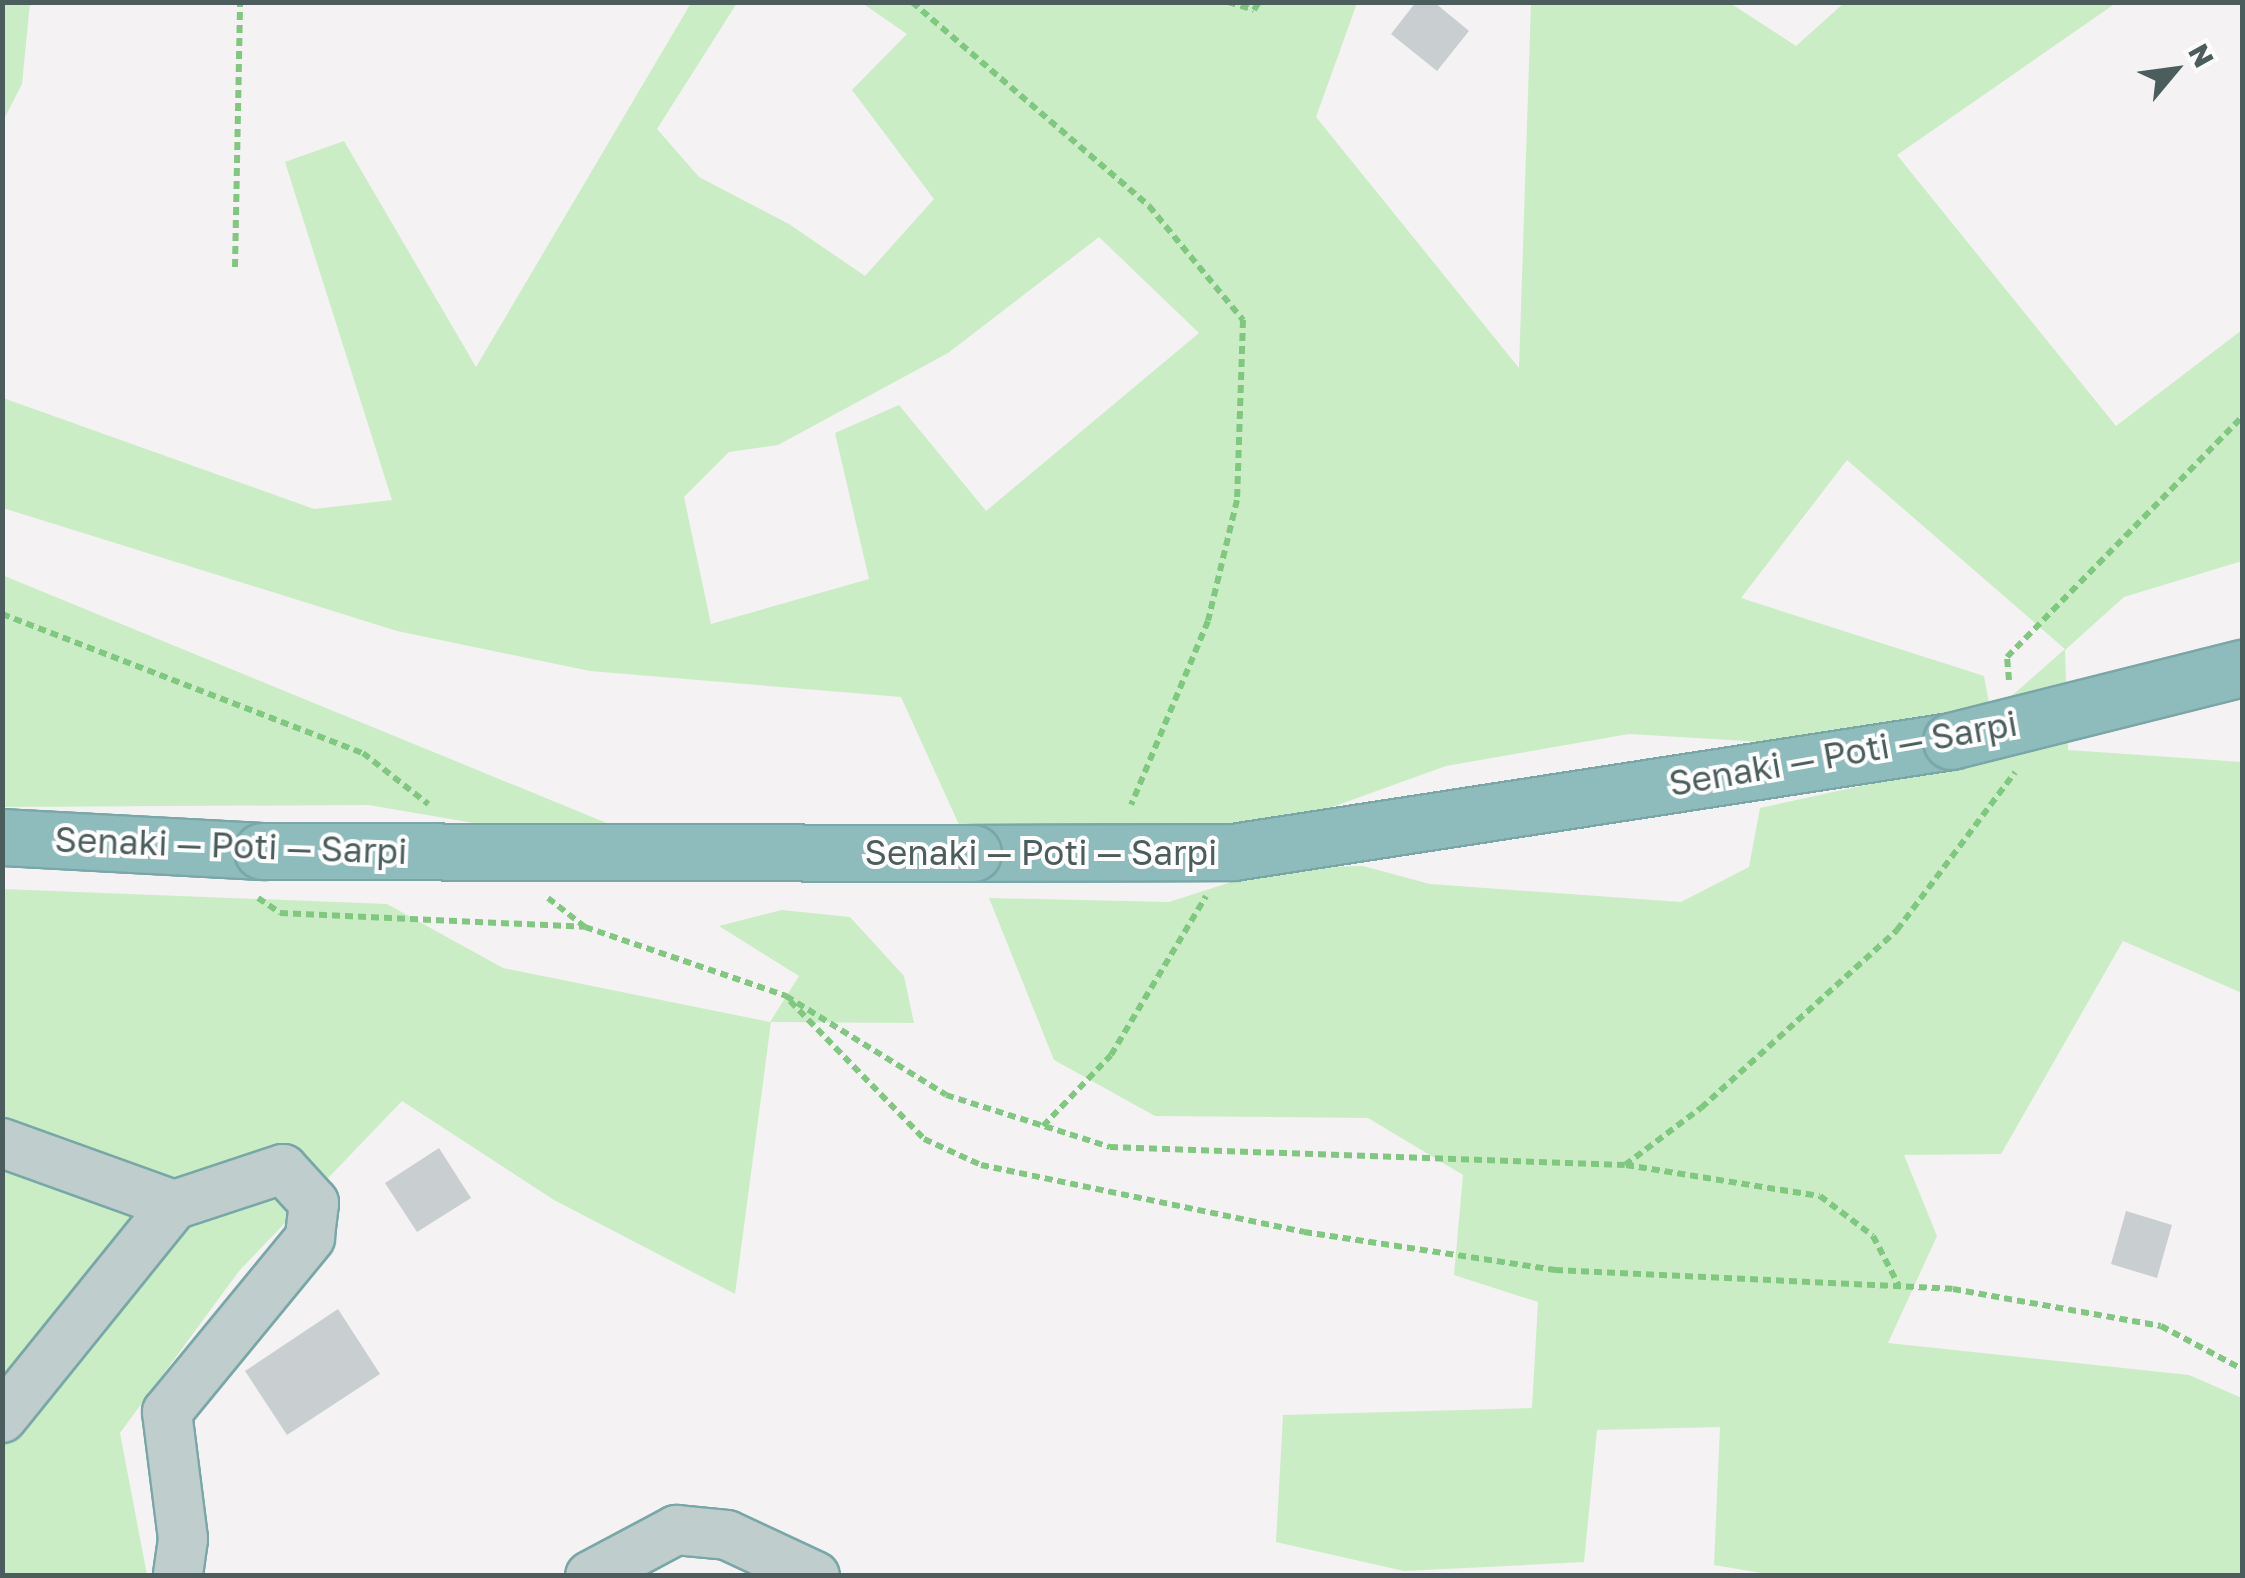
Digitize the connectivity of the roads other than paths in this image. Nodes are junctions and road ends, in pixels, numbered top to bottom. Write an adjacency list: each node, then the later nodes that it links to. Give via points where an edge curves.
1 (2242, 668): 2 (highway, Senaki — Poti — Sarpi, bridge, via 1951,741 1232,852 973,852 255,871)
2 (2, 837)
3 (2, 1142): 4 (street)
4 (174, 1205): 5 (street); 7 (street, via 283,1170 314,1203 310,1238 167,1412 182,1539)
5 (2, 1418)
6 (797, 1571): 8 (street, via 727,1535 676,1530)
7 (178, 1576)
8 (590, 1576)

